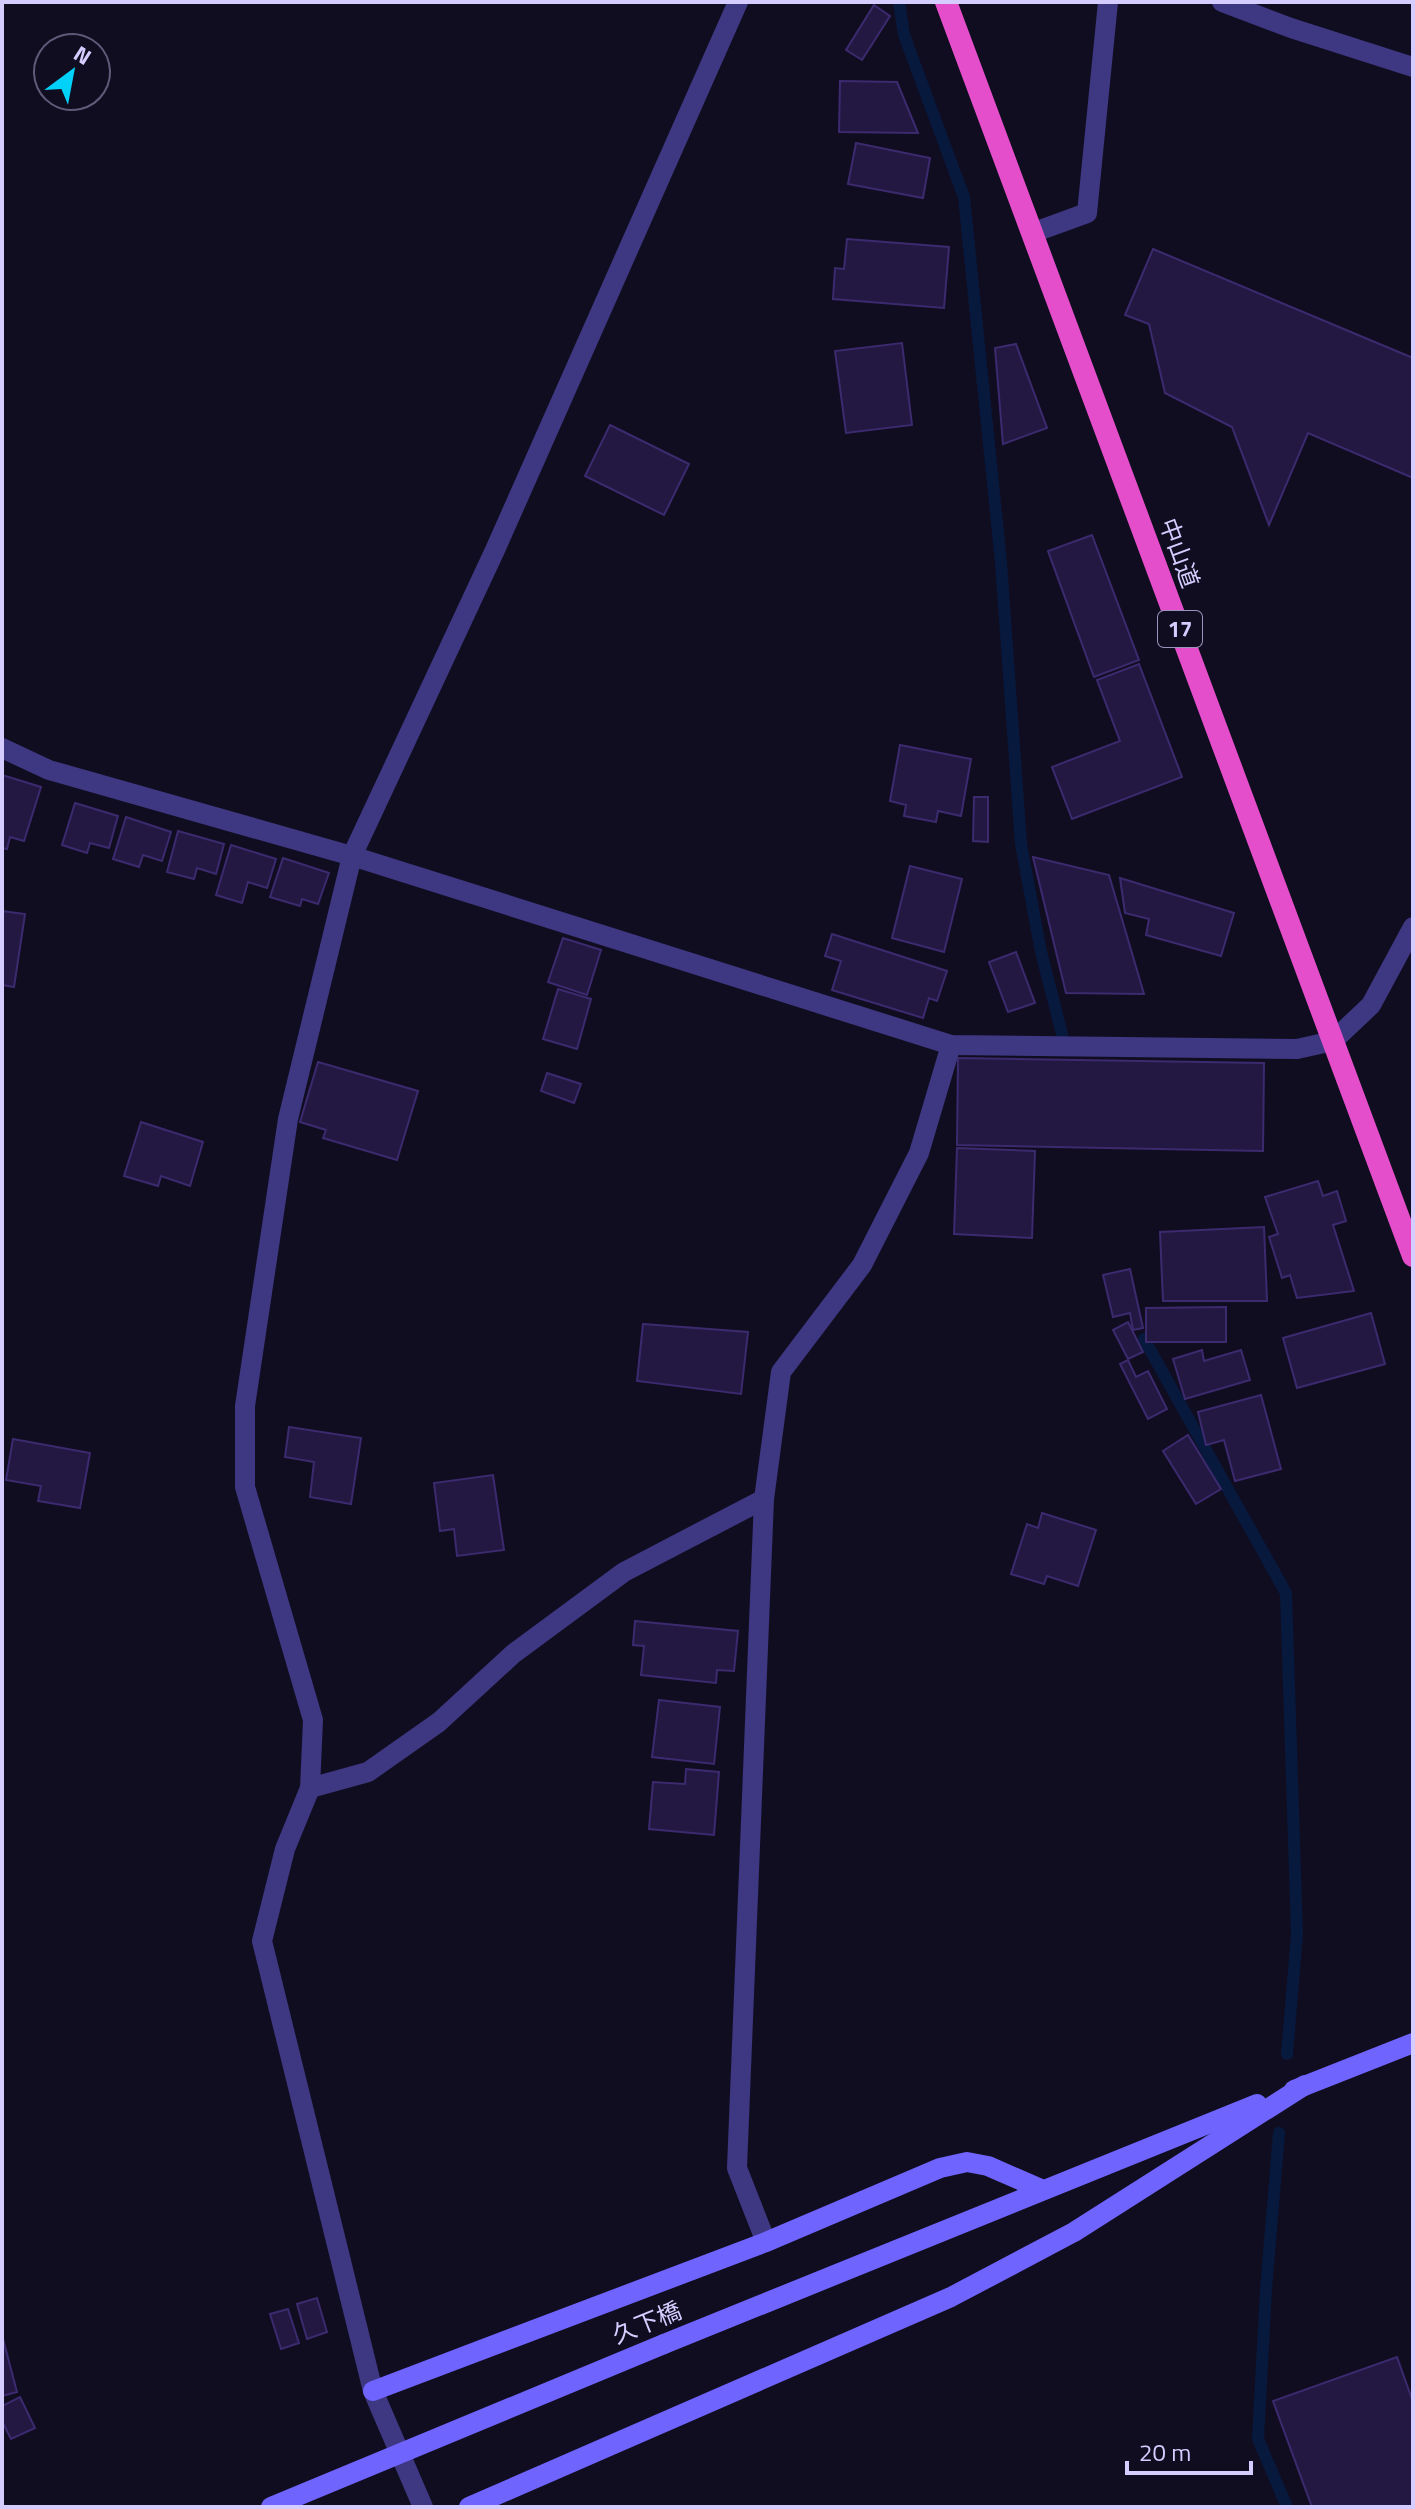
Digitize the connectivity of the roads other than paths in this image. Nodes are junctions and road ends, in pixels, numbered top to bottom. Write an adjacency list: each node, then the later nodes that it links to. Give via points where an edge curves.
1 (738, 2): 8 (street, via 495,550)
2 (946, 2): 6 (highway, 中山道 / 17)
3 (1108, 2): 6 (street, via 1087,213)
4 (1222, 2): 5 (street)
5 (1413, 67)
6 (1032, 233): 10 (highway, 中山道 / 17)
7 (2, 748): 8 (street, via 49,770)
8 (352, 856): 11 (street); 14 (street, via 288,1119 245,1406 245,1487 313,1720)
9 (1413, 927): 10 (street, via 1371,1005)
10 (1333, 1041): 11 (street, via 1297,1049); 12 (highway, 中山道 / 17)
11 (951, 1045): 13 (street, via 919,1153 862,1265 781,1372)
12 (1413, 1256)
13 (764, 1499): 14 (street, via 624,1572 513,1654 439,1722 368,1772); 18 (street, via 737,2168)
14 (310, 1788): 19 (street, via 285,1849 262,1941)
15 (1413, 2043): 16 (main road)
16 (1305, 2085): 17 (main road, 久下橋); 22 (main road, via 1074,2232 951,2297)
17 (1043, 2190): 18 (main road, via 967,2162 940,2168); 20 (main road, 久下橋, bridge)
18 (766, 2242): 19 (main road)
19 (373, 2391): 21 (street)
20 (271, 2507)
21 (423, 2507)
22 (469, 2507)

